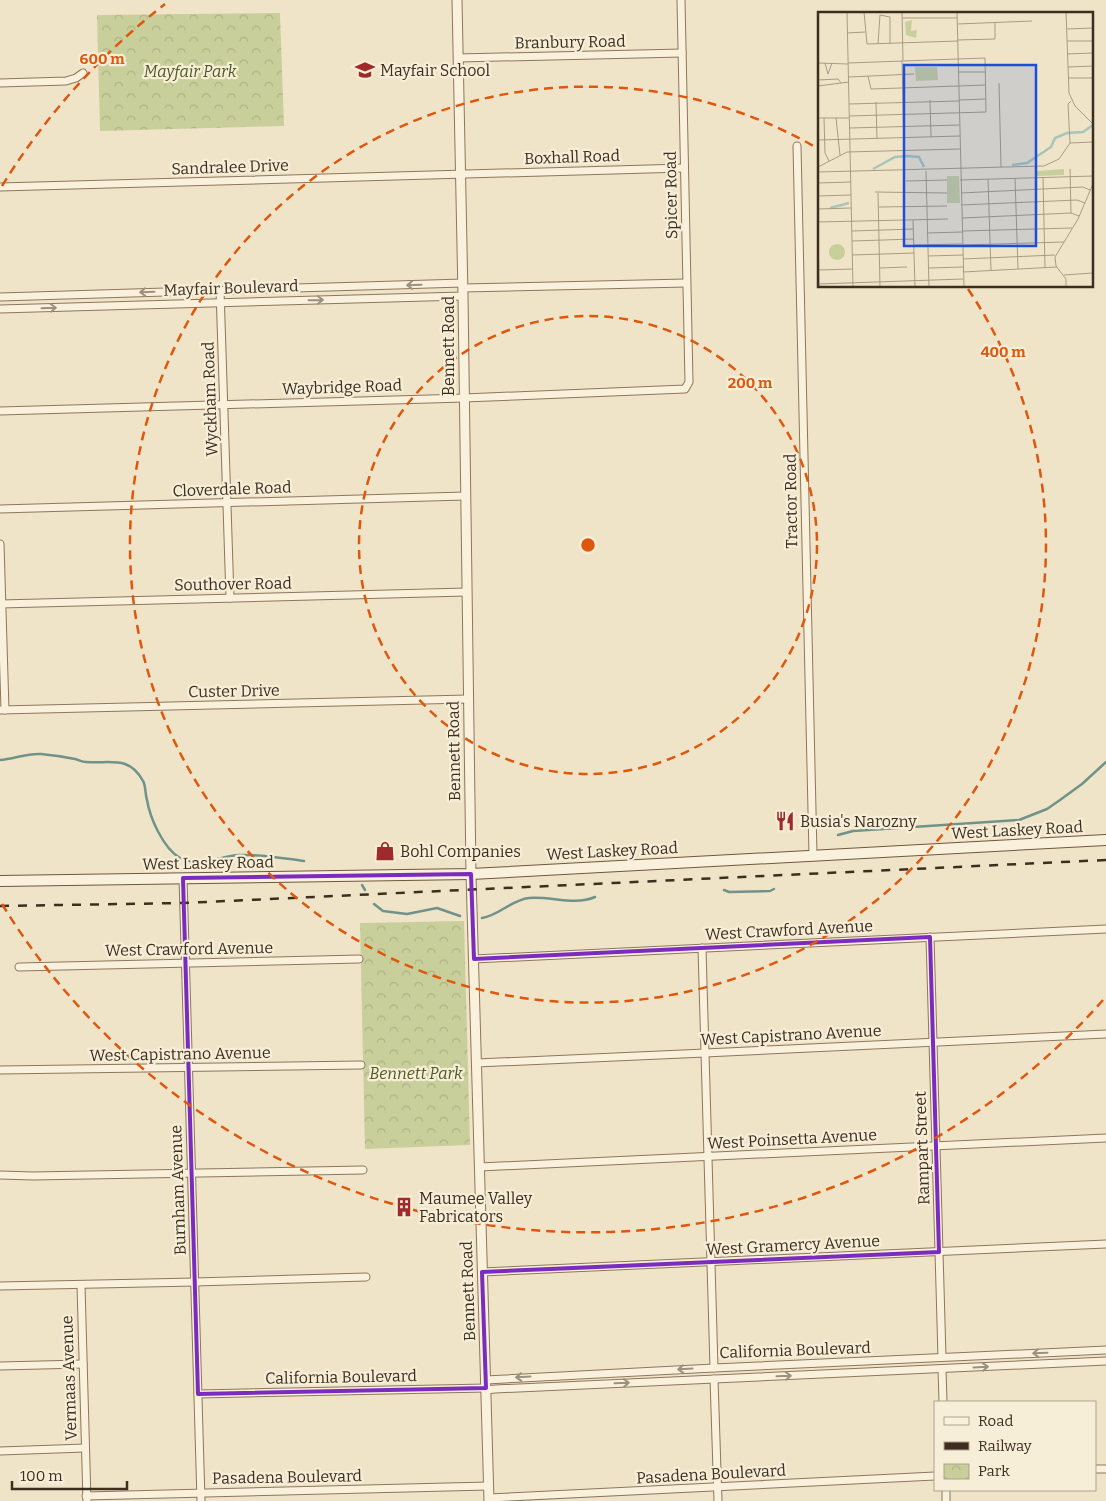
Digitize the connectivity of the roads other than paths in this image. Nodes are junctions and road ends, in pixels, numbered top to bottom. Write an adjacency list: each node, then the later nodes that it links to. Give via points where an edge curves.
1 (457, 0): 4 (street, Bennett Road)
2 (681, 0): 3 (street, Spicer Road)
3 (682, 53): 4 (street, Branbury Road); 8 (street, Spicer Road)
4 (458, 58): 9 (street, Bennett Road)
5 (83, 73): 6 (street, via 66,81)
6 (0, 83)
7 (797, 146): 31 (street, Tractor Road)
8 (684, 168): 9 (street, Boxhall Road); 11 (street, Spicer Road)
9 (460, 174): 10 (street, Sandralee Drive); 12 (street, Bennett Road)
10 (0, 187)
11 (686, 283): 12 (street, Mayfair Boulevard); 17 (street, Spicer Road, via 689,382)
12 (463, 289): 13 (street, Mayfair Boulevard, one-way to 13); 15 (street, Mayfair Boulevard, one-way to 12); 18 (street, Bennett Road)
13 (220, 290): 14 (street, Mayfair Boulevard, one-way to 14); 15 (street, Wyckham Road)
14 (0, 297)
15 (221, 302): 16 (street, Mayfair Boulevard, one-way to 15); 19 (street, Wyckham Road)
16 (0, 309)
17 (685, 389): 18 (street, Waybridge Road)
18 (464, 398): 19 (street, Waybridge Road); 21 (street, Bennett Road)
19 (224, 404): 20 (street, Waybridge Road); 22 (street, Wyckham Road)
20 (0, 411)
21 (465, 496): 22 (street, Cloverdale Road); 25 (street, Bennett Road)
22 (227, 503): 23 (street, Cloverdale Road); 26 (street, Wyckham Road)
23 (0, 509)
24 (0, 544): 27 (street)
25 (466, 592): 26 (street, Southover Road); 28 (street, Bennett Road)
26 (230, 598): 27 (street, Southover Road)
27 (1, 604): 29 (street)
28 (468, 699): 29 (street, Custer Drive); 32 (street, Bennett Road)
29 (2, 710)
30 (1106, 840): 31 (main road, West Laskey Road)
31 (813, 855): 32 (main road, West Laskey Road)
32 (471, 874): 33 (main road, West Laskey Road); 39 (street, Bennett Road)
33 (183, 878): 34 (main road, West Laskey Road); 40 (street, Burnham Avenue)
34 (0, 881)
35 (1106, 929): 36 (street, West Crawford Avenue)
36 (930, 937): 37 (street, West Crawford Avenue); 43 (street, Rampart Street)
37 (702, 948): 39 (street, West Crawford Avenue); 44 (street)
38 (359, 959): 40 (street, West Crawford Avenue)
39 (474, 959): 45 (street, Bennett Road)
40 (186, 964): 41 (street, West Crawford Avenue); 47 (street, Burnham Avenue)
41 (19, 967)
42 (1106, 1034): 43 (street, West Capistrano Avenue)
43 (933, 1042): 44 (street, West Capistrano Avenue); 50 (street, Rampart Street)
44 (705, 1053): 45 (street, West Capistrano Avenue); 51 (street)
45 (477, 1063): 52 (street, Bennett Road)
46 (361, 1065): 47 (street, West Capistrano Avenue)
47 (189, 1068): 48 (street, West Capistrano Avenue); 54 (street, Burnham Avenue)
48 (0, 1070)
49 (1106, 1138): 50 (street, West Poinsetta Avenue)
50 (936, 1146): 51 (street, West Poinsetta Avenue); 57 (street, Rampart Street)
51 (708, 1157): 52 (street, West Poinsetta Avenue); 58 (street)
52 (480, 1167): 59 (street, Bennett Road)
53 (363, 1170): 54 (street)
54 (192, 1173): 55 (street); 61 (street, Burnham Avenue)
55 (0, 1175)
56 (1106, 1244): 57 (street, West Gramercy Avenue)
57 (939, 1252): 58 (street, West Gramercy Avenue); 66 (street, Rampart Street)
58 (711, 1263): 59 (street, West Gramercy Avenue); 72 (street)
59 (482, 1272): 78 (street, Bennett Road)
60 (366, 1277): 61 (street)
61 (194, 1282): 62 (street); 79 (street, Burnham Avenue)
62 (81, 1285): 63 (street); 70 (street, Vermaas Avenue)
63 (0, 1286)
64 (1106, 1350): 65 (street, California Boulevard)
65 (1057, 1352): 66 (street, California Boulevard, one-way to 66); 69 (street)
66 (942, 1357): 68 (street, California Boulevard); 73 (street, Rampart Street, via 949,1364)
67 (1106, 1361): 69 (street, California Boulevard)
68 (827, 1363): 72 (street, California Boulevard); 75 (street)
69 (1057, 1363): 73 (street, California Boulevard, one-way to 69)
70 (83, 1364): 71 (street); 81 (street, Vermaas Avenue)
71 (0, 1366)
72 (714, 1368): 74 (street, California Boulevard, one-way to 74); 76 (street, via 720,1371 720,1376)
73 (942, 1369): 75 (street, California Boulevard); 80 (street, Rampart Street)
74 (601, 1373): 77 (street); 78 (street, California Boulevard, one-way to 78)
75 (828, 1374): 76 (street, California Boulevard, one-way to 75)
76 (714, 1379): 77 (street, California Boulevard, one-way to 76); 85 (street)
77 (602, 1384): 78 (street, California Boulevard, via 495,1389)
78 (486, 1386): 79 (street, California Boulevard); 84 (street, Bennett Road)
79 (198, 1394): 86 (street, Burnham Avenue)
80 (943, 1401)
81 (85, 1448): 82 (street); 87 (street, Vermaas Avenue)
82 (0, 1451)
83 (934, 1476): 85 (street, Pasadena Boulevard)
84 (488, 1486): 86 (street, Pasadena Boulevard); 88 (street, Bennett Road)
85 (717, 1488): 88 (street, Pasadena Boulevard); 89 (street)
86 (200, 1497): 87 (street, Pasadena Boulevard)
87 (86, 1498)
88 (489, 1500)
89 (718, 1501)

